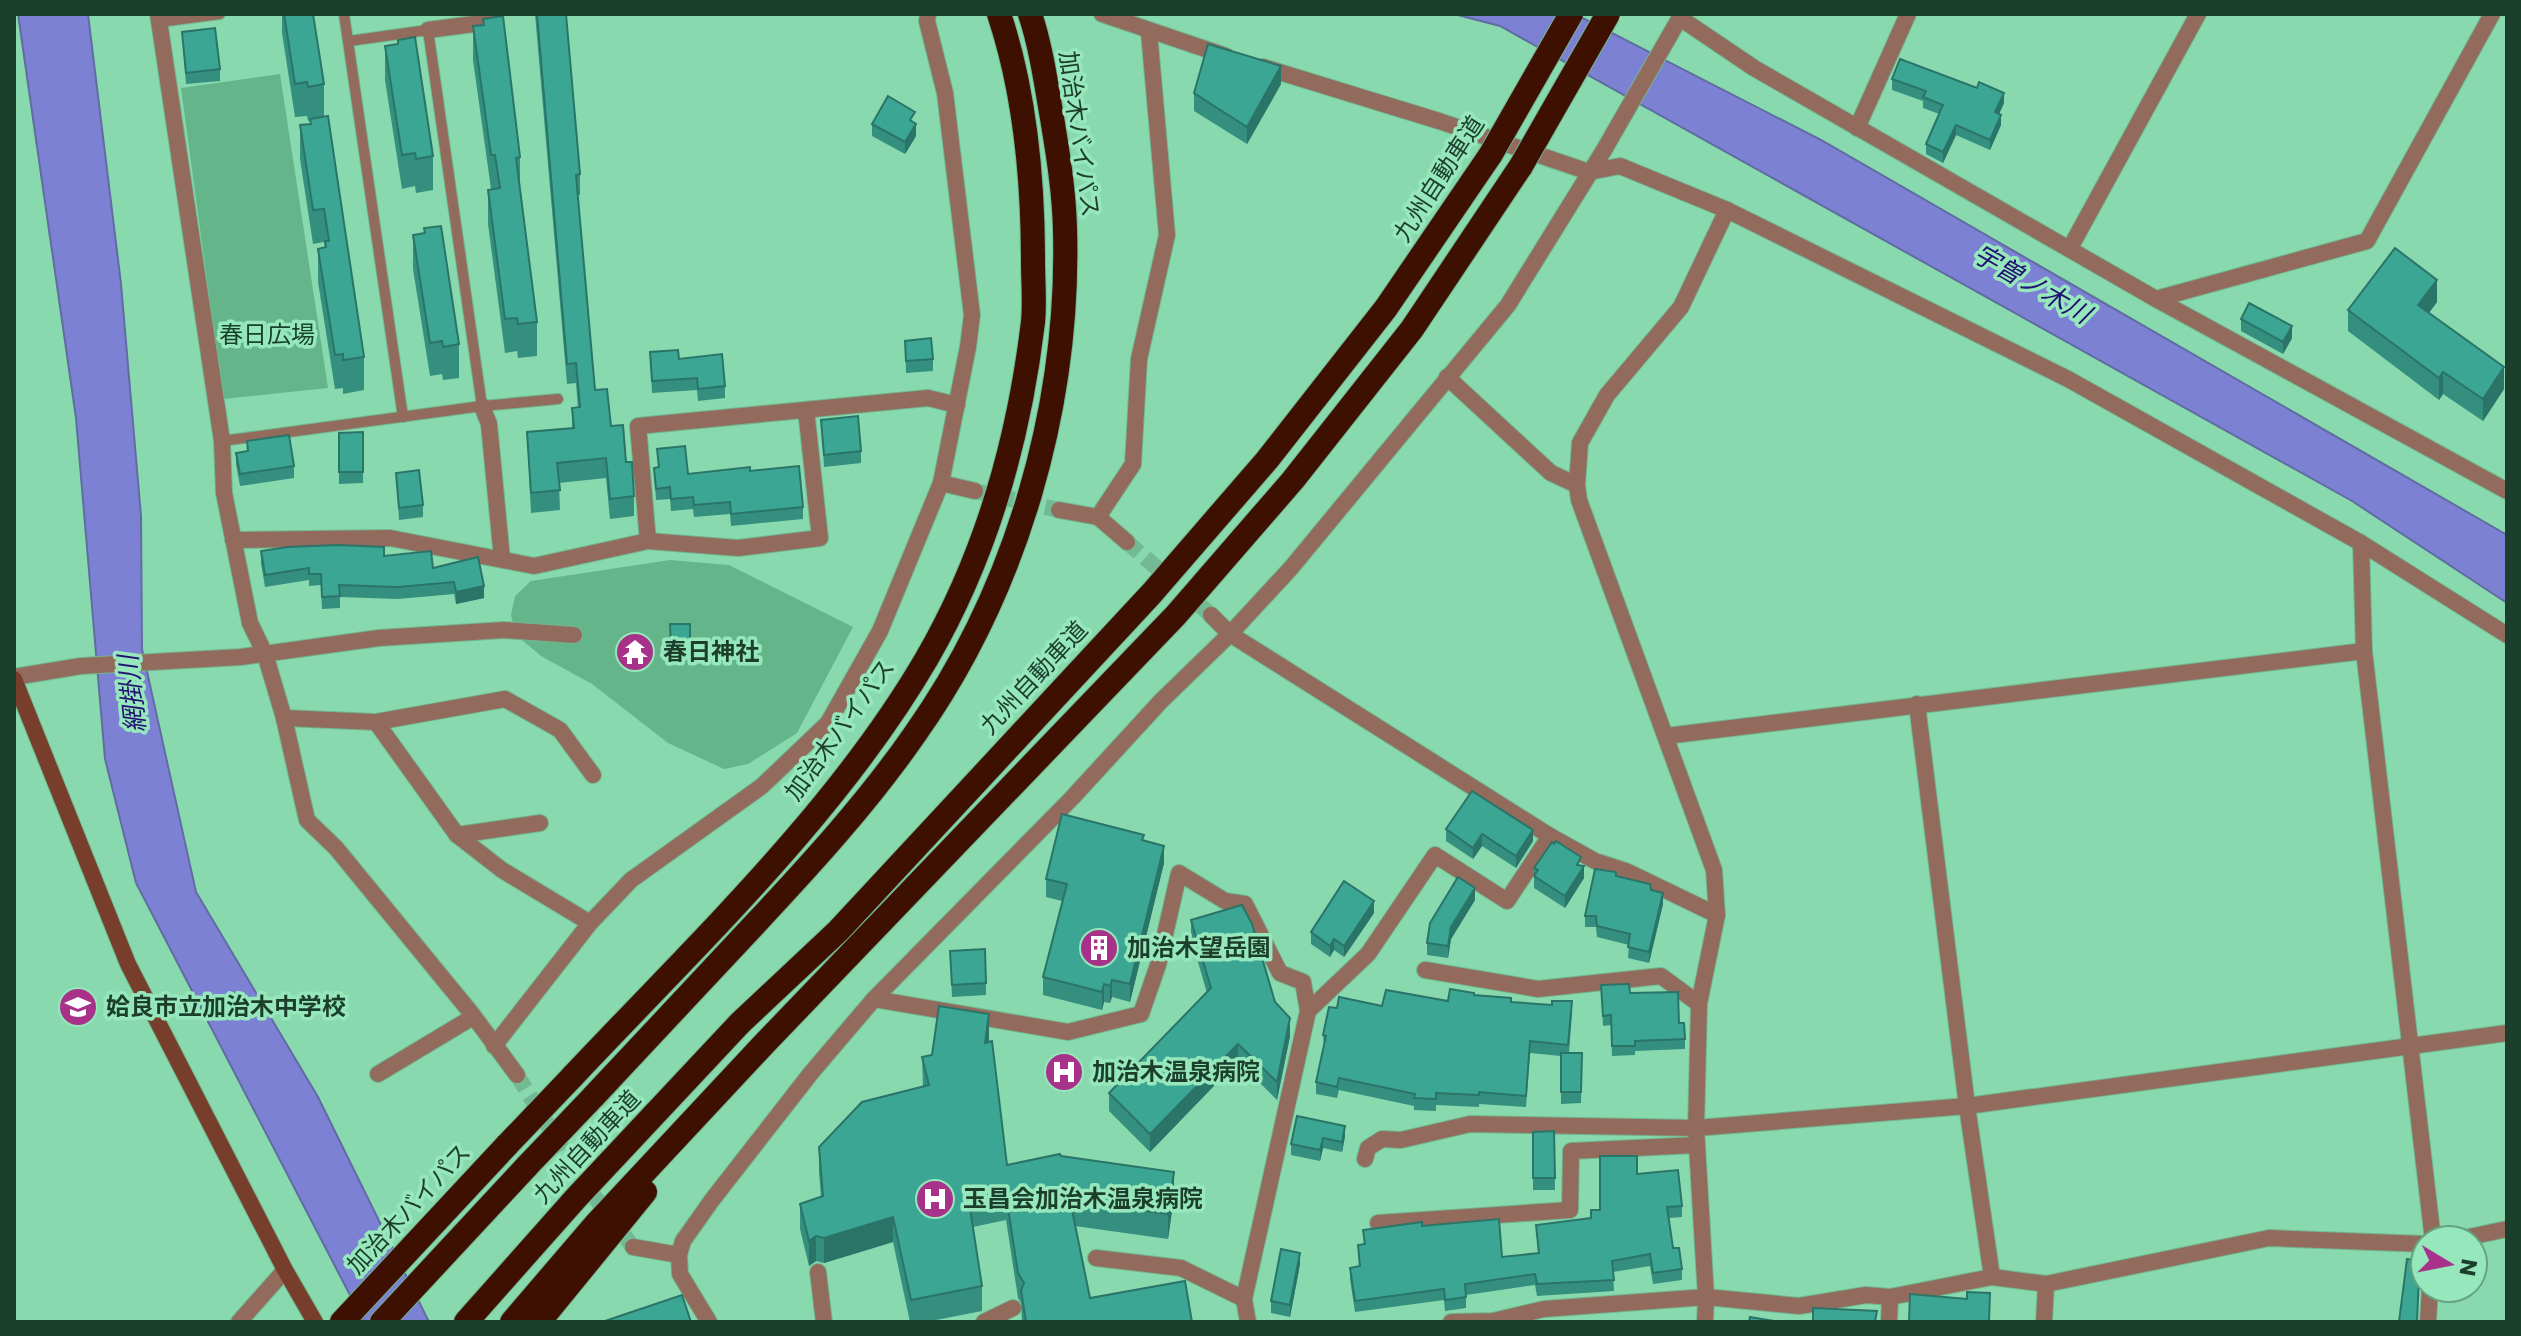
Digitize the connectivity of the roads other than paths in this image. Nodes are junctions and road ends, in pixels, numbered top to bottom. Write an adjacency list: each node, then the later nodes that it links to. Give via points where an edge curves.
1 (220, 14): 12 (lane)
2 (344, 14): 17 (lane)
3 (488, 14): 15 (street, via 489,22)
4 (928, 14): 25 (street, via 945,93 972,315)
5 (1102, 14): 16 (street)
6 (1571, 14): 92 (highway, 九州自動車道, bridge, via 1491,154 1386,308 1267,460 1152,593 838,931 740,1023)
7 (1608, 14): 74 (highway, bridge, via 1521,166 1412,329 1293,480 1176,615 764,1044)
8 (1908, 14): 18 (street)
9 (2198, 14): 21 (street)
10 (2492, 14): 22 (street, via 2367,241)
11 (1031, 16): 91 (highway, 加治木バイパス, bridge, via 1060,168 1064,282 1055,385 1034,477 987,610 917,733 866,800)
12 (159, 18): 29 (street)
13 (1000, 18): 90 (highway, 加治木バイパス, bridge, via 1021,110 1033,214 1033,320 1007,467 976,557 927,657 879,733 812,818)
14 (1678, 20): 18 (street); 19 (street)
15 (428, 30): 17 (lane); 26 (lane)
16 (1149, 32): 19 (street); 35 (street, via 1167,235 1139,359 1133,464)
17 (349, 41): 28 (lane)
18 (1857, 128): 21 (street)
19 (1589, 172): 20 (street, via 1620,166); 23 (street, via 1508,305)
20 (1727, 210): 31 (street, via 1681,307 1607,395 1580,443); 39 (street, via 2068,379)
21 (2070, 248): 22 (street)
22 (2156, 299): 33 (street)
23 (1447, 377): 31 (street, via 1551,473); 42 (street, via 1291,568)
24 (558, 399): 26 (lane)
25 (957, 405): 27 (street, via 928,398); 30 (street)
26 (482, 406): 28 (lane); 40 (street, via 489,424)
27 (806, 410): 37 (street, via 638,426); 37 (street, via 820,538 738,548)
28 (403, 417): 29 (lane)
29 (222, 441): 36 (street)
30 (941, 483): 32 (street); 57 (street, via 880,631 828,723 762,786 631,880)
31 (1577, 485): 51 (street)
32 (975, 491)
33 (2507, 491)
34 (1059, 510): 35 (street)
35 (1098, 517): 38 (street)
36 (233, 540): 40 (street, via 390,538); 46 (street, via 250,623)
37 (648, 541): 40 (street, via 534,566)
38 (1127, 542)
39 (2361, 543): 44 (street); 45 (street)
40 (502, 559)
41 (1211, 615): 42 (street)
42 (1230, 634): 55 (street); 59 (street)
43 (574, 635): 46 (street, via 504,630 379,638)
44 (2507, 635)
45 (2364, 651): 48 (street); 64 (street)
46 (265, 654): 47 (street, via 81,666); 49 (street)
47 (14, 678): 79 (street, via 128,964)
48 (1917, 704): 51 (street); 68 (street)
49 (284, 718): 50 (street); 62 (street, via 307,820 336,848)
50 (376, 722): 52 (street, via 505,699 560,730); 54 (street)
51 (1666, 736): 56 (street, via 1714,870)
52 (593, 775)
53 (540, 823): 54 (street)
54 (457, 835): 57 (street, via 502,870)
55 (1550, 836): 56 (street); 61 (street, via 1507,901 1435,855 1368,954)
56 (1717, 915): 60 (street)
57 (590, 923): 65 (street)
58 (1425, 970): 60 (street, via 1538,989 1661,976)
59 (874, 999): 61 (street, via 1068,1032 1141,1014 1179,873 1225,901 1245,904 1280,973 1303,982); 77 (street, via 712,1200)
60 (1699, 1004): 69 (street)
61 (1308, 1011): 85 (street)
62 (473, 1017): 65 (street); 66 (street)
63 (2507, 1033): 64 (street)
64 (2410, 1045): 68 (street); 73 (street)
65 (494, 1046): 67 (street)
66 (378, 1074)
67 (517, 1075)
68 (1967, 1106): 69 (street); 81 (street)
69 (1696, 1128): 70 (street); 71 (street, via 1470,1124 1401,1140 1382,1139 1368,1148)
70 (1697, 1145): 72 (street, via 1571,1151 1570,1210); 83 (street)
71 (1365, 1159)
72 (1378, 1223)
73 (2431, 1224)
74 (600, 1233): 93 (highway); 94 (highway)
75 (2409, 1243): 82 (street, via 2269,1238)
76 (633, 1247): 77 (street)
77 (679, 1255): 95 (street, via 680,1274)
78 (1096, 1258): 85 (street, via 1181,1268)
79 (285, 1270): 88 (street); 89 (street)
80 (818, 1272): 96 (street)
81 (1992, 1277): 82 (street); 84 (street)
82 (2046, 1284): 102 (street)
83 (1706, 1297): 87 (street); 99 (street); 100 (street)
84 (1890, 1297): 87 (street, via 1866,1295); 101 (street)
85 (1244, 1299): 98 (street)
86 (1013, 1308): 97 (street)
87 (1800, 1314)
88 (239, 1322)
89 (315, 1322)
90 (342, 1322)
91 (382, 1322)
92 (466, 1322)
93 (512, 1322)
94 (539, 1322)
95 (709, 1322)
96 (824, 1322)
97 (984, 1322)
98 (1248, 1322)
99 (1451, 1322)
100 (1705, 1322)
101 (1889, 1322)
102 (2044, 1322)

